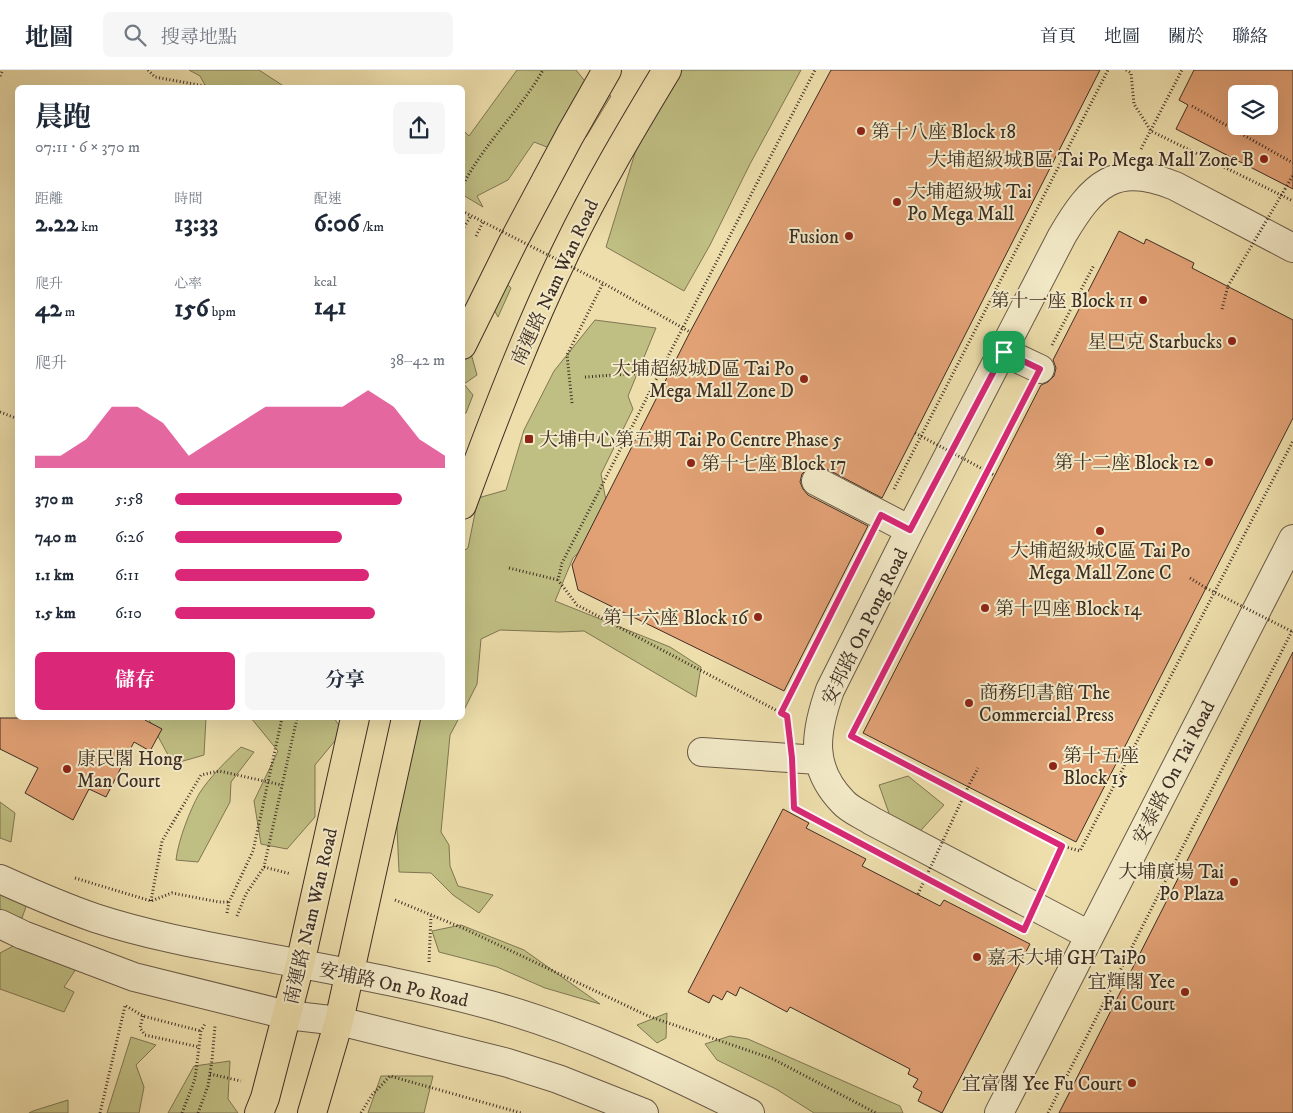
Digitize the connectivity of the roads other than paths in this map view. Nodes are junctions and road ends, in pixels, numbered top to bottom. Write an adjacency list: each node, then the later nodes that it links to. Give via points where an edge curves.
1 (607, 70): 4 (main road)
2 (667, 70): 8 (main road, 南運路 Nam Wan Road, via 619,150 568,248 519,354)
3 (1293, 248): 5 (street, 安邦路 On Pong Road, via 1157,179 1126,176 1111,180 1098,187 1077,211)
4 (465, 339)
5 (1004, 352): 6 (street); 9 (street, 安邦路 On Pong Road)
6 (1040, 369)
7 (816, 480): 9 (street)
8 (465, 497)
9 (910, 530): 14 (street, 安邦路 On Pong Road, via 830,690 818,738)
10 (1293, 539): 17 (street, 安泰路 On Tai Road)
11 (355, 720): 18 (main road, 南運路 Nam Wan Road)
12 (406, 720): 19 (main road)
13 (702, 752): 14 (street)
14 (805, 759): 17 (street, 安邦路 On Pong Road, via 844,803 872,821)
15 (0, 878): 18 (street, 安埔路 On Po Road, via 36,896 96,918 186,942)
16 (0, 924): 20 (street, via 134,977)
17 (1090, 935): 26 (street, 安泰路 On Tai Road)
18 (300, 964): 19 (street, 安埔路 On Po Road); 20 (main road, 南運路 Nam Wan Road)
19 (349, 973): 21 (main road); 25 (street, 安埔路 On Po Road, via 490,1005 577,1034 636,1058)
20 (287, 1015): 21 (street); 22 (main road, 南運路 Nam Wan Road)
21 (339, 1020): 23 (main road); 24 (street, via 508,1063)
22 (259, 1113)
23 (312, 1113)
24 (644, 1113)
25 (750, 1113)
26 (999, 1113)

